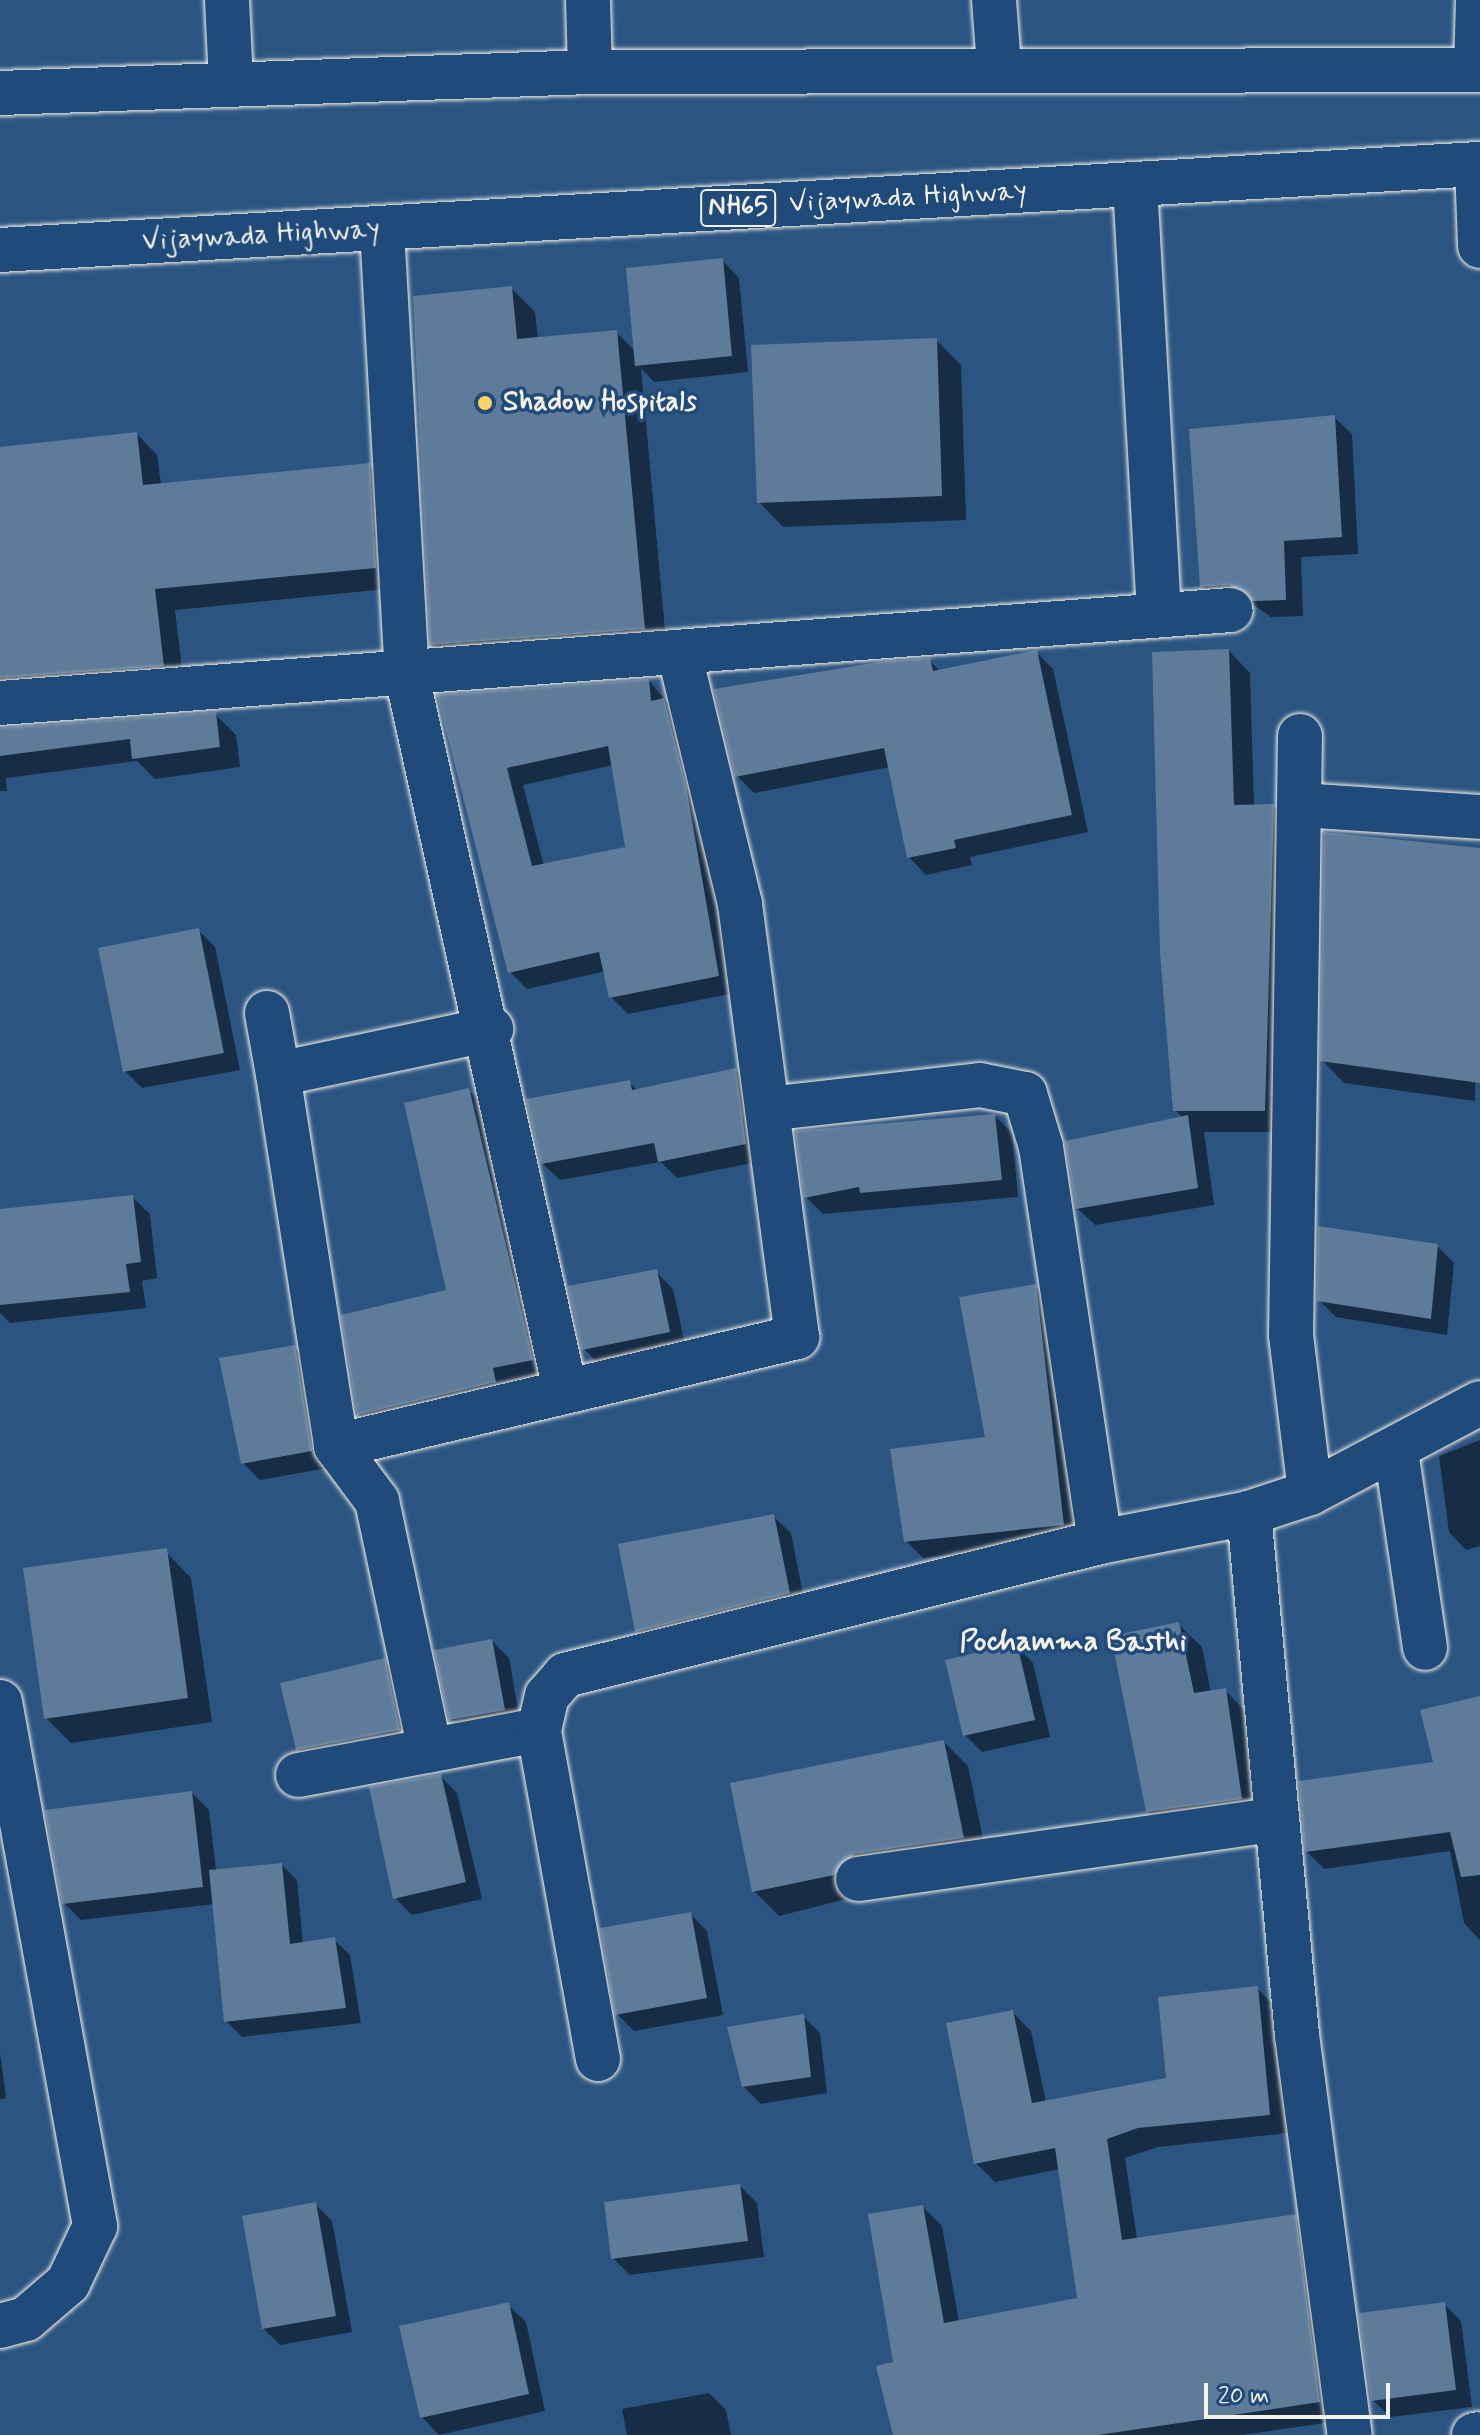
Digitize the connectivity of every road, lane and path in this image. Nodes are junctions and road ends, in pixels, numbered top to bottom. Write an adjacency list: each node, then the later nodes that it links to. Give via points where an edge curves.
1 (227, 0): 8 (main road)
2 (588, 0): 7 (main road)
3 (994, 0): 5 (main road)
4 (1478, 0): 6 (main road)
5 (999, 67): 6 (main road); 7 (main road)
6 (1478, 70)
7 (590, 72): 8 (main road)
8 (231, 82): 9 (main road)
9 (0, 93)
10 (1478, 164): 11 (main road, Vijaywada Highway / NH65); 13 (main road)
11 (1135, 184): 12 (main road, Vijaywada Highway / NH65); 16 (main road)
12 (382, 229): 14 (main road, Vijaywada Highway / NH65); 18 (main road)
13 (1480, 246)
14 (4, 252)
15 (1230, 610): 16 (main road)
16 (1159, 612): 17 (main road)
17 (679, 652): 18 (main road); 26 (main road, via 740,904)
18 (407, 676): 19 (main road); 24 (main road)
19 (0, 703)
20 (1300, 736): 21 (main road)
21 (1300, 805): 22 (main road); 31 (main road, via 1291,1335)
22 (1480, 817)
23 (267, 1013): 25 (main road)
24 (491, 1029): 25 (main road); 27 (main road)
25 (278, 1074): 29 (main road)
26 (767, 1109): 27 (main road, via 797,1337); 33 (main road, via 980,1085 1025,1094 1041,1147)
27 (565, 1390): 29 (main road)
28 (1480, 1403): 30 (main road)
29 (336, 1446): 37 (main road, via 377,1501)
30 (1396, 1451): 31 (main road); 34 (main road)
31 (1310, 1493): 32 (main road)
32 (1249, 1513): 33 (main road); 39 (main road)
33 (1100, 1542): 36 (main road, via 591,1664 565,1675 547,1696)
34 (1425, 1648)
35 (0, 1702): 42 (main road, via 95,2226 68,2283 26,2319)
36 (539, 1730): 37 (main road); 41 (main road)
37 (430, 1750): 38 (main road)
38 (298, 1775)
39 (1277, 1819): 40 (main road); 43 (main road, via 1297,2035)
40 (858, 1879)
41 (598, 2059)
42 (0, 2326)
43 (1350, 2435)

